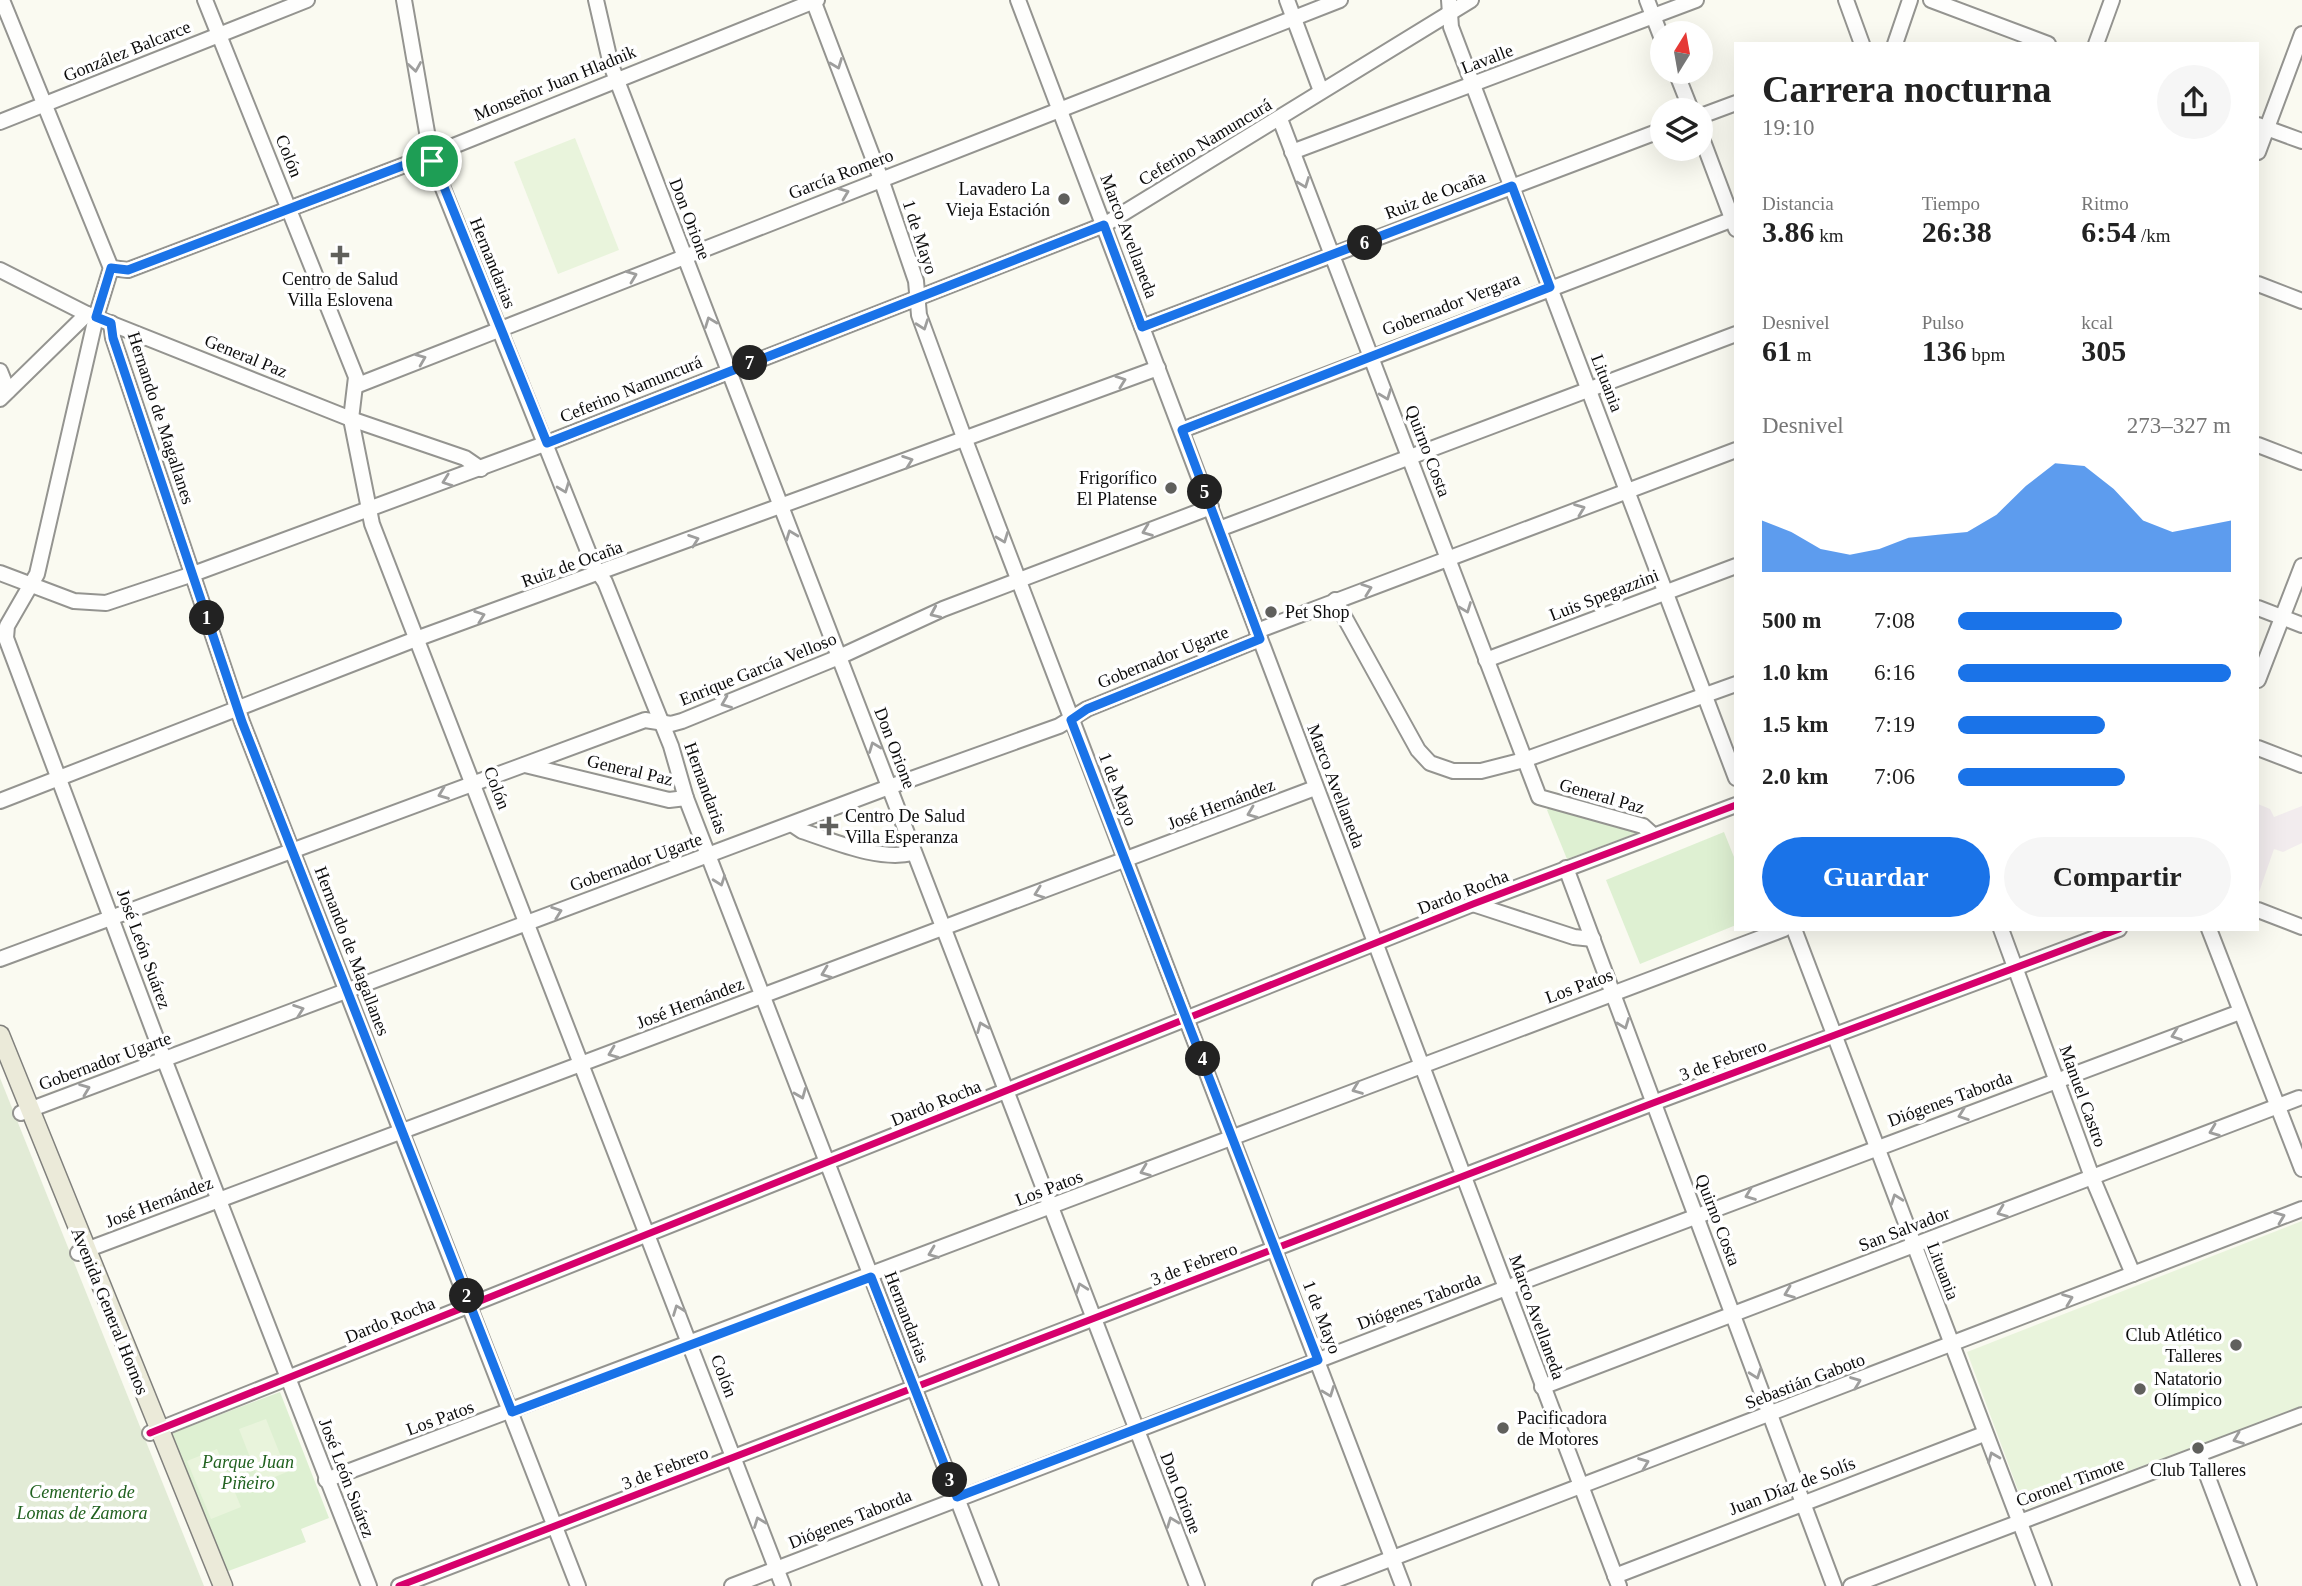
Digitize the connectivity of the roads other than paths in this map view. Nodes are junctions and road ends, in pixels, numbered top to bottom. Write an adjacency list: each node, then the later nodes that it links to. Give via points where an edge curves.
1 (2, 0): 31 (street)
2 (205, 0): 22 (street, Colón)
3 (307, 0): 22 (street, González Balcarce)
4 (404, 0): 41 (street, Hernandarias, one-way to 41)
5 (596, 0): 27 (street, Don Orione)
6 (814, 0): 27 (street, Monseñor Juan Hladnik); 43 (street, 1 de Mayo, one-way to 43)
7 (1018, 0): 32 (street, Marco Avellaneda)
8 (1287, 0): 19 (street)
9 (1340, 0): 19 (street, García Romero)
10 (1471, 0): 17 (street, Ceferino Namuncurá)
11 (1647, 0): 18 (street)
12 (1696, 0): 18 (street, Lavalle)
13 (1846, 0): 23 (street)
14 (1910, 0): 24 (street)
15 (1931, 0): 25 (street)
16 (2112, 0): 26 (street)
17 (1450, 6): 28 (street, Lituania, via 1451,27); 29 (street, Ceferino Namuncurá)
18 (1653, 16): 20 (street); 28 (street, Lavalle)
19 (1294, 18): 29 (street); 32 (street, García Romero)
20 (1655, 21)
21 (2302, 34): 36 (street)
22 (219, 35): 31 (street, González Balcarce); 45 (street, Colón)
23 (1861, 42)
24 (1896, 42)
25 (2043, 42)
26 (2097, 42)
27 (616, 78): 41 (street, Monseñor Juan Hladnik); 50 (street, Don Orione)
28 (1473, 85): 40 (street, Lavalle); 44 (street, Lituania)
29 (1321, 91): 34 (street, Ceferino Namuncurá)
30 (1734, 104): 33 (street)
31 (43, 105): 35 (street, González Balcarce); 51 (street)
32 (1060, 109): 43 (street, García Romero); 48 (street, Marco Avellaneda)
33 (1713, 112)
34 (1280, 119): 40 (street, Quirno Costa); 48 (street, Ceferino Namuncurá)
35 (0, 122)
36 (2262, 126): 38 (street); 39 (street)
37 (1650, 135): 44 (street, Ruiz de Ocaña)
38 (2302, 141)
39 (2259, 146)
40 (1293, 152): 49 (street, Quirno Costa, one-way to 49)
41 (431, 155): 45 (street, Monseñor Juan Hladnik); 59 (street, Hernandarias)
42 (1711, 161): 46 (street)
43 (881, 179): 50 (street, García Romero, one-way to 43); 55 (street, 1 de Mayo, via 916,281)
44 (1512, 186): 49 (street, Ruiz de Ocaña); 54 (street, Lituania)
45 (289, 209): 51 (street, Monseñor Juan Hladnik, via 128,270); 66 (street, Colón)
46 (1734, 219)
47 (1734, 222): 54 (street, Gobernador Vergara)
48 (1104, 225): 55 (street, Ceferino Namuncurá); 60 (street, Marco Avellaneda)
49 (1333, 255): 60 (street, Ruiz de Ocaña); 62 (street, Quirno Costa)
50 (684, 256): 59 (street, García Romero, one-way to 50); 65 (street, Don Orione, one-way to 50)
51 (111, 268): 57 (street)
52 (0, 270): 57 (street, General Paz)
53 (2259, 284): 56 (street)
54 (1550, 287): 62 (street, Gobernador Vergara); 67 (street, Lituania)
55 (917, 299): 65 (street, Ceferino Namuncurá); 71 (street, 1 de Mayo, one-way to 71)
56 (2302, 301)
57 (92, 316): 58 (street, General Paz); 68 (street); 90 (street, José León Suárez, via 37,574)
58 (111, 323): 69 (street, General Paz); 88 (street, Hernando de Magallanes)
59 (498, 327): 66 (street, García Romero, one-way to 59); 72 (street, Hernandarias)
60 (1142, 327): 63 (street, Marco Avellaneda)
61 (1734, 335): 67 (street)
62 (1370, 356): 70 (street, Gobernador Vergara); 75 (street, Quirno Costa, one-way to 75)
63 (1158, 368): 70 (street, Marco Avellaneda); 71 (street, Ruiz de Ocaña, one-way to 63)
64 (0, 371): 68 (street)
65 (729, 371): 72 (street, Ceferino Namuncurá); 80 (street, Don Orione)
66 (358, 385): 69 (street, Colón)
67 (1589, 389): 75 (street); 78 (street, Lituania)
68 (4, 395)
69 (351, 419): 77 (street, General Paz, via 466,458); 81 (street, Colón)
70 (1182, 430): 79 (street, Marco Avellaneda)
71 (965, 440): 80 (street, Ruiz de Ocaña, one-way to 71); 89 (street, 1 de Mayo, one-way to 89)
72 (547, 443): 77 (street, Ceferino Namuncurá); 87 (street, Hernandarias, one-way to 87)
73 (2259, 445): 76 (street)
74 (1734, 451): 78 (street, Gobernador Ugarte)
75 (1410, 458): 82 (street); 83 (street, Quirno Costa)
76 (2302, 462)
77 (481, 469): 81 (street, Ceferino Namuncurá, one-way to 81)
78 (1628, 490): 83 (street, Gobernador Ugarte, one-way to 78); 91 (street, Lituania)
79 (1211, 507): 82 (street, Marco Avellaneda); 89 (street, Enrique García Velloso, one-way to 89)
80 (781, 508): 87 (street, Ruiz de Ocaña, one-way to 80); 99 (street, Don Orione, one-way to 80)
81 (368, 509): 88 (street, Ceferino Namuncurá); 97 (street, Colón)
82 (1219, 529): 96 (street, Marco Avellaneda)
83 (1448, 560): 92 (street, Gobernador Ugarte, one-way to 83); 100 (street, Quirno Costa, one-way to 100)
84 (2302, 566): 94 (street)
85 (1734, 567): 91 (street, Luis Spegazzini)
86 (0, 573): 90 (street, Ceferino Namuncurá)
87 (600, 574): 97 (street, Ruiz de Ocaña, one-way to 87); 106 (street, Hernandarias)
88 (193, 575): 90 (street, Ceferino Namuncurá, via 94,604); 104 (street, Hernando de Magallanes)
89 (1019, 579): 99 (street, Enrique García Velloso, one-way to 99); 105 (street, 1 de Mayo)
90 (30, 587): 98 (street, José León Suárez, via 7,626)
91 (1666, 593): 100 (street, Luis Spegazzini); 103 (street, Lituania)
92 (1335, 600): 96 (street, Gobernador Ugarte); 108 (street, via 1424,759 1469,773)
93 (2259, 608): 94 (street)
94 (2283, 617): 95 (street); 101 (street)
95 (2302, 625)
96 (1259, 635): 105 (street, Gobernador Ugarte); 115 (street, Marco Avellaneda)
97 (416, 639): 104 (street, Ruiz de Ocaña); 113 (street, Colón)
98 (5, 647): 112 (street, José León Suárez)
99 (839, 657): 106 (street, Enrique García Velloso, one-way to 106, via 682,721); 114 (street, Don Orione, one-way to 99)
100 (1486, 660): 108 (street, Quirno Costa)
101 (2259, 677)
102 (1734, 685): 103 (street)
103 (1706, 695): 108 (street); 111 (street, Lituania)
104 (239, 710): 112 (street, Ruiz de Ocaña); 122 (street, Hernando de Magallanes)
105 (1071, 720): 114 (street, Gobernador Ugarte); 125 (street, 1 de Mayo)
106 (660, 722): 109 (street, Enrique García Velloso, via 645,720); 117 (street, Hernandarias)
107 (2259, 748): 110 (street)
108 (1524, 760): 116 (street, Quirno Costa)
109 (525, 765): 113 (street, Enrique García Velloso); 117 (street, General Paz, via 669,800)
110 (2302, 765)
111 (1734, 772)
112 (60, 778): 118 (street, Ruiz de Ocaña); 129 (street, José León Suárez)
113 (474, 783): 122 (street, Enrique García Velloso, one-way to 122); 130 (street, Colón)
114 (889, 787): 120 (street, Gobernador Ugarte); 123 (street, Don Orione)
115 (1315, 788): 125 (street, José Hernández, one-way to 125); 139 (street, Marco Avellaneda)
116 (1539, 797): 121 (street, General Paz, via 1643,826)
117 (686, 799): 124 (street, Hernandarias)
118 (0, 800)
119 (1734, 807): 121 (street, Dardo Rocha)
120 (793, 824): 123 (street, via 802,831 870,851 899,856); 124 (street, Gobernador Ugarte)
121 (1653, 835): 126 (street, Dardo Rocha)
122 (293, 851): 129 (street, Enrique García Velloso); 142 (street, Hernando de Magallanes)
123 (913, 853): 132 (street, Don Orione)
124 (710, 855): 130 (street, Gobernador Ugarte, one-way to 124); 144 (street, Hernandarias, one-way to 144)
125 (1125, 861): 132 (street, José Hernández, one-way to 132); 146 (street, 1 de Mayo)
126 (1566, 868): 127 (street, Dardo Rocha); 138 (street, Quirno Costa)
127 (1473, 904): 138 (street); 139 (street, Dardo Rocha)
128 (2259, 910): 131 (street)
129 (113, 919): 140 (street, Enrique García Velloso); 150 (street, José León Suárez)
130 (528, 922): 142 (street, Gobernador Ugarte); 151 (street, Colón)
131 (2302, 927)
132 (943, 928): 144 (street, José Hernández, one-way to 144); 154 (street, Don Orione, one-way to 132)
133 (1779, 931): 143 (street, Los Patos)
134 (1795, 931): 148 (street, Lituania)
135 (2002, 931): 141 (street, Manuel Castro)
136 (2114, 931): 141 (street, 3 de Febrero)
137 (2210, 931): 145 (street)
138 (1593, 939): 143 (street, Quirno Costa)
139 (1374, 943): 146 (street, Dardo Rocha); 152 (street, Marco Avellaneda)
140 (0, 960)
141 (2015, 968): 148 (street, 3 de Febrero); 153 (street, Manuel Castro)
142 (347, 992): 150 (street, Gobernador Ugarte, one-way to 142); 160 (street, Hernando de Magallanes)
143 (1612, 994): 152 (street, Los Patos); 156 (street, Quirno Costa, one-way to 156)
144 (762, 997): 151 (street, José Hernández, one-way to 151); 163 (street, Hernandarias, one-way to 163)
145 (2240, 1012): 153 (street, Diógenes Taborda, one-way to 153); 157 (street)
146 (1187, 1018): 154 (street, Dardo Rocha); 161 (street, 1 de Mayo)
147 (0, 1035): 158 (main road, Avenida General Hornos)
148 (1834, 1036): 156 (street, 3 de Febrero); 162 (street, Lituania)
149 (0, 1059): 158 (main road, Avenida General Hornos)
150 (164, 1059): 158 (street, Gobernador Ugarte, one-way to 150); 167 (street, José León Suárez)
151 (581, 1064): 160 (street, José Hernández); 171 (street, Colón)
152 (1421, 1065): 161 (street, Los Patos, one-way to 161); 165 (street, Marco Avellaneda)
153 (2056, 1080): 162 (street, Diógenes Taborda, one-way to 162); 166 (street, Manuel Castro)
154 (1008, 1091): 163 (street, Dardo Rocha); 168 (street, Don Orione)
155 (2300, 1094): 157 (street, San Salvador); 159 (street)
156 (1653, 1103): 165 (street, 3 de Febrero); 170 (street, Quirno Costa)
157 (2278, 1107): 159 (street); 166 (street, San Salvador, one-way to 166)
158 (25, 1111): 174 (main road, Avenida General Hornos)
159 (2287, 1129): 164 (street)
160 (403, 1131): 167 (street, José Hernández); 178 (street, Hernando de Magallanes)
161 (1232, 1137): 168 (street, Los Patos, one-way to 168); 173 (street, 1 de Mayo)
162 (1877, 1147): 170 (street, Diógenes Taborda, one-way to 170); 172 (street, Lituania, one-way to 162)
163 (828, 1163): 171 (street, Dardo Rocha); 176 (street, Hernandarias)
164 (2302, 1169)
165 (1463, 1177): 173 (street, 3 de Febrero); 177 (street, Marco Avellaneda)
166 (2092, 1177): 172 (street, San Salvador, one-way to 172); 175 (street, Manuel Castro)
167 (220, 1200): 174 (street, José Hernández); 184 (street, José León Suárez)
168 (1051, 1208): 176 (street, Los Patos, one-way to 176); 180 (street, Don Orione, one-way to 168)
169 (2302, 1209): 175 (street, Sebastián Gaboto, one-way to 169)
170 (1695, 1216): 177 (street, Diógenes Taborda); 179 (street, Quirno Costa)
171 (648, 1233): 178 (street, Dardo Rocha); 181 (street, Colón, one-way to 171)
172 (1913, 1247): 179 (street, San Salvador, one-way to 179); 182 (street, Lituania)
173 (1275, 1250): 180 (street, 3 de Febrero); 183 (street, 1 de Mayo)
174 (82, 1252): 190 (main road, Avenida General Hornos)
175 (2133, 1274): 182 (street, Sebastián Gaboto, one-way to 175)
176 (871, 1277): 181 (street, Los Patos); 186 (street, Hernandarias)
177 (1506, 1288): 183 (street, Diógenes Taborda); 185 (street, Marco Avellaneda)
178 (471, 1306): 184 (street, Dardo Rocha); 187 (street, Hernando de Magallanes)
179 (1734, 1314): 185 (street, San Salvador); 188 (street, Quirno Costa, one-way to 188)
180 (1093, 1320): 186 (street, 3 de Febrero); 191 (street, Don Orione)
181 (691, 1344): 187 (street, Los Patos); 194 (street, Colón)
182 (1950, 1345): 188 (street, Sebastián Gaboto, one-way to 182); 192 (street, Lituania)
183 (1318, 1360): 191 (street, Diógenes Taborda); 201 (street, 1 de Mayo, one-way to 201)
184 (288, 1378): 190 (street, Dardo Rocha); 195 (street, José León Suárez)
185 (1542, 1387): 196 (street, Marco Avellaneda)
186 (915, 1390): 194 (street, 3 de Febrero); 197 (street, Hernandarias)
187 (512, 1412): 195 (street, Los Patos); 200 (street, Hernando de Magallanes)
188 (1771, 1415): 196 (street, Sebastián Gaboto, one-way to 188); 198 (street, Quirno Costa)
189 (2302, 1415): 193 (street, Coronel Timote, one-way to 193)
190 (154, 1431): 204 (main road, Avenida General Hornos); 205 (main road, Avenida General Hornos)
191 (1136, 1431): 197 (street, Diógenes Taborda); 212 (street, Don Orione, one-way to 191)
192 (1984, 1434): 198 (street, Juan Díaz de Solís); 199 (street, Lituania, one-way to 192)
193 (2199, 1454): 199 (street, Coronel Timote); 218 (street)
194 (735, 1459): 200 (street, 3 de Febrero); 202 (street, Colón, one-way to 194)
195 (326, 1480): 206 (street, José León Suárez)
196 (1580, 1487): 201 (street, Sebastián Gaboto); 203 (street, Marco Avellaneda)
197 (957, 1497): 202 (street, Diógenes Taborda); 211 (street, Hernandarias)
198 (1802, 1501): 203 (street, Juan Díaz de Solís); 215 (street, Quirno Costa)
199 (2019, 1521): 216 (street, Coronel Timote); 217 (street, Lituania)
200 (556, 1526): 207 (street, 3 de Febrero); 208 (street, Hernando de Magallanes)
201 (1392, 1558): 213 (street, Sebastián Gaboto); 214 (street, 1 de Mayo)
202 (777, 1569): 209 (street, Diógenes Taborda); 210 (street, Colón)
203 (1617, 1581)
204 (211, 1586)
205 (223, 1586)
206 (369, 1586)
207 (399, 1586)
208 (578, 1586)
209 (732, 1586)
210 (783, 1586)
211 (990, 1586)
212 (1197, 1586)
213 (1320, 1586)
214 (1403, 1586)
215 (1834, 1586)
216 (1851, 1586)
217 (2044, 1586)
218 (2249, 1586)

